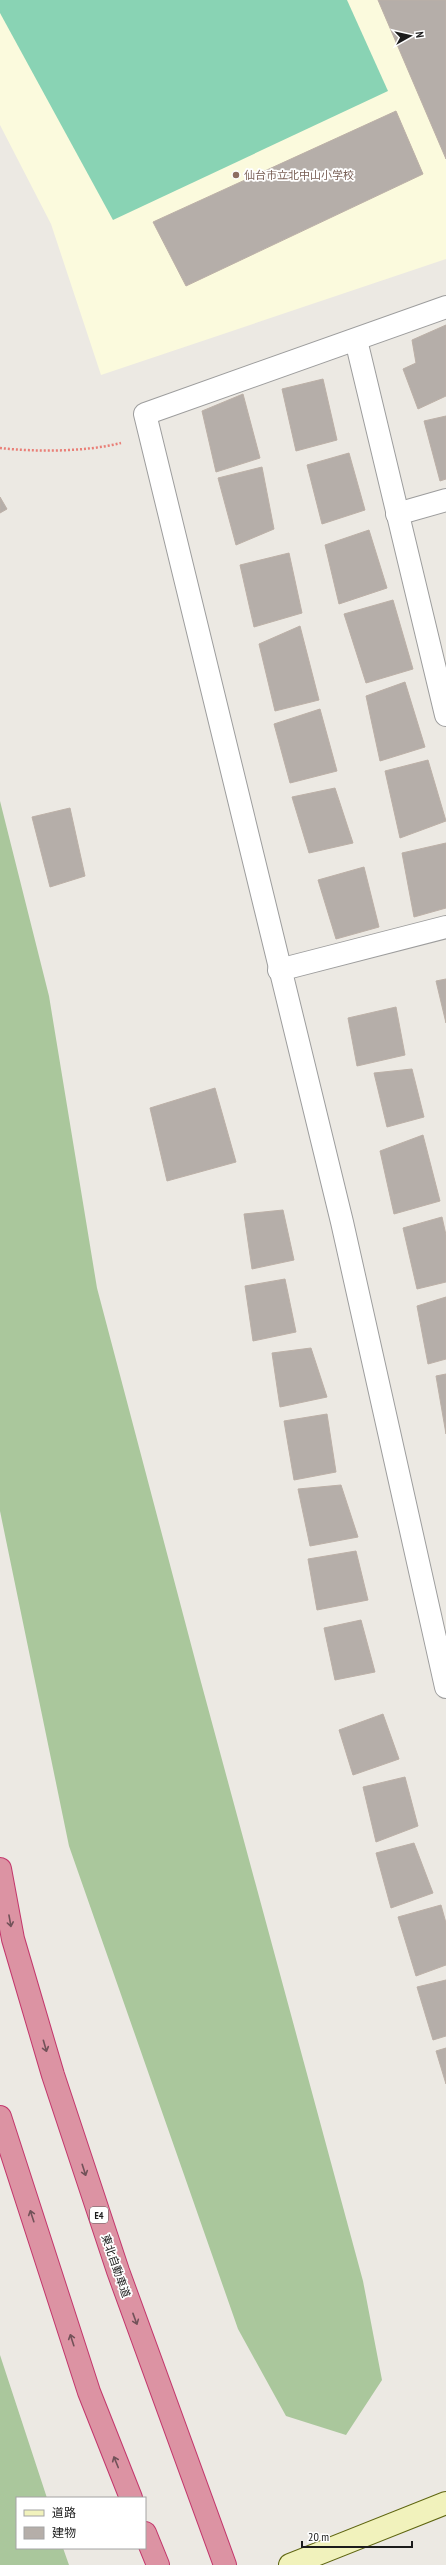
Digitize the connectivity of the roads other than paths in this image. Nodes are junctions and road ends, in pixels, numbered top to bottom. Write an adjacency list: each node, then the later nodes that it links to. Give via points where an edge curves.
1 (446, 307): 2 (street)
2 (356, 340): 4 (street); 7 (street, via 145,414)
3 (446, 500): 4 (street)
4 (397, 514): 5 (street)
5 (446, 715)
6 (446, 927): 7 (street)
7 (279, 970): 8 (street, via 342,1222)
8 (446, 1687)
9 (0, 1869): 14 (highway, 東北自動車道 / E4, one-way to 14, via 13,1939 53,2076 118,2271)
10 (0, 2117): 11 (highway, one-way to 10, via 89,2392)
11 (131, 2497)
12 (446, 2502): 16 (street)
13 (146, 2535): 15 (highway)
14 (223, 2560)
15 (158, 2565)
16 (290, 2565)

